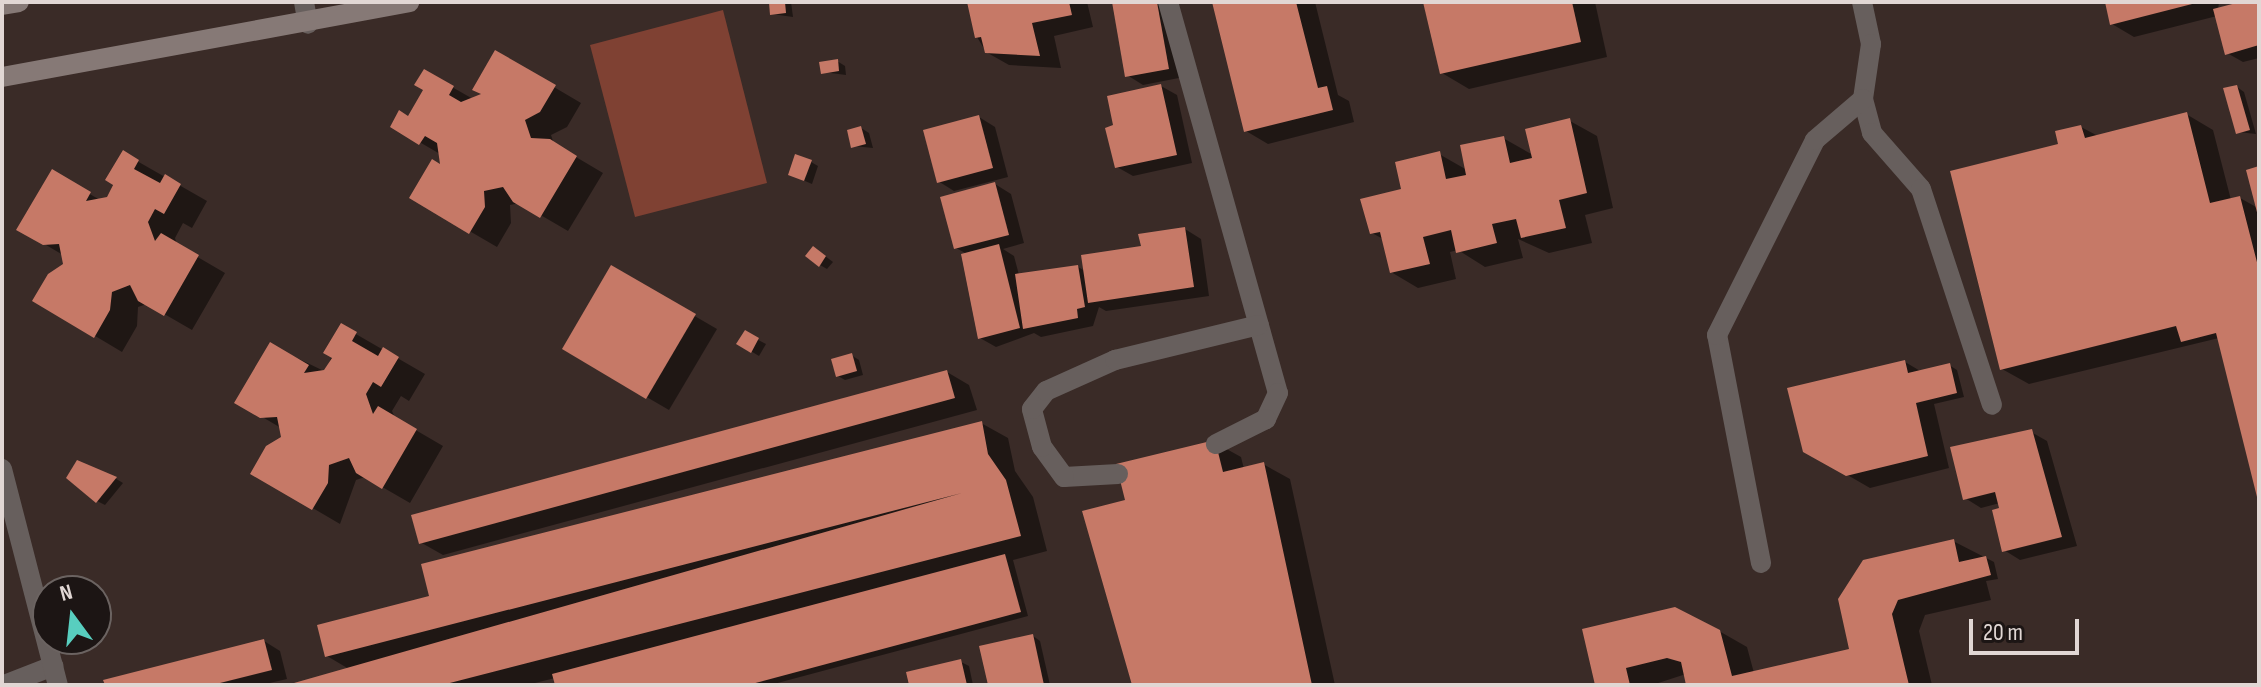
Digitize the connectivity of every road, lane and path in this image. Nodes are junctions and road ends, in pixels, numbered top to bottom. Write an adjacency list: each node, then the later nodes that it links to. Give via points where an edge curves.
1 (19, 2): 6 (main road)
2 (304, 2): 7 (street)
3 (409, 2): 7 (main road)
4 (1168, 2): 10 (street)
5 (1862, 2): 9 (street, via 1871,44)
6 (2, 5)
7 (308, 24): 8 (main road)
8 (2, 77)
9 (1863, 99): 11 (street, via 1872,133 1921,189); 15 (street, via 1815,140 1717,335)
10 (1259, 325): 12 (street, via 1278,393 1266,419); 14 (street, via 1115,360 1046,391 1032,409 1042,447 1064,477)
11 (1992, 405)
12 (1216, 444)
13 (2, 469): 16 (street)
14 (1118, 474)
15 (1761, 563)
16 (55, 675): 17 (street)
17 (4, 685)

